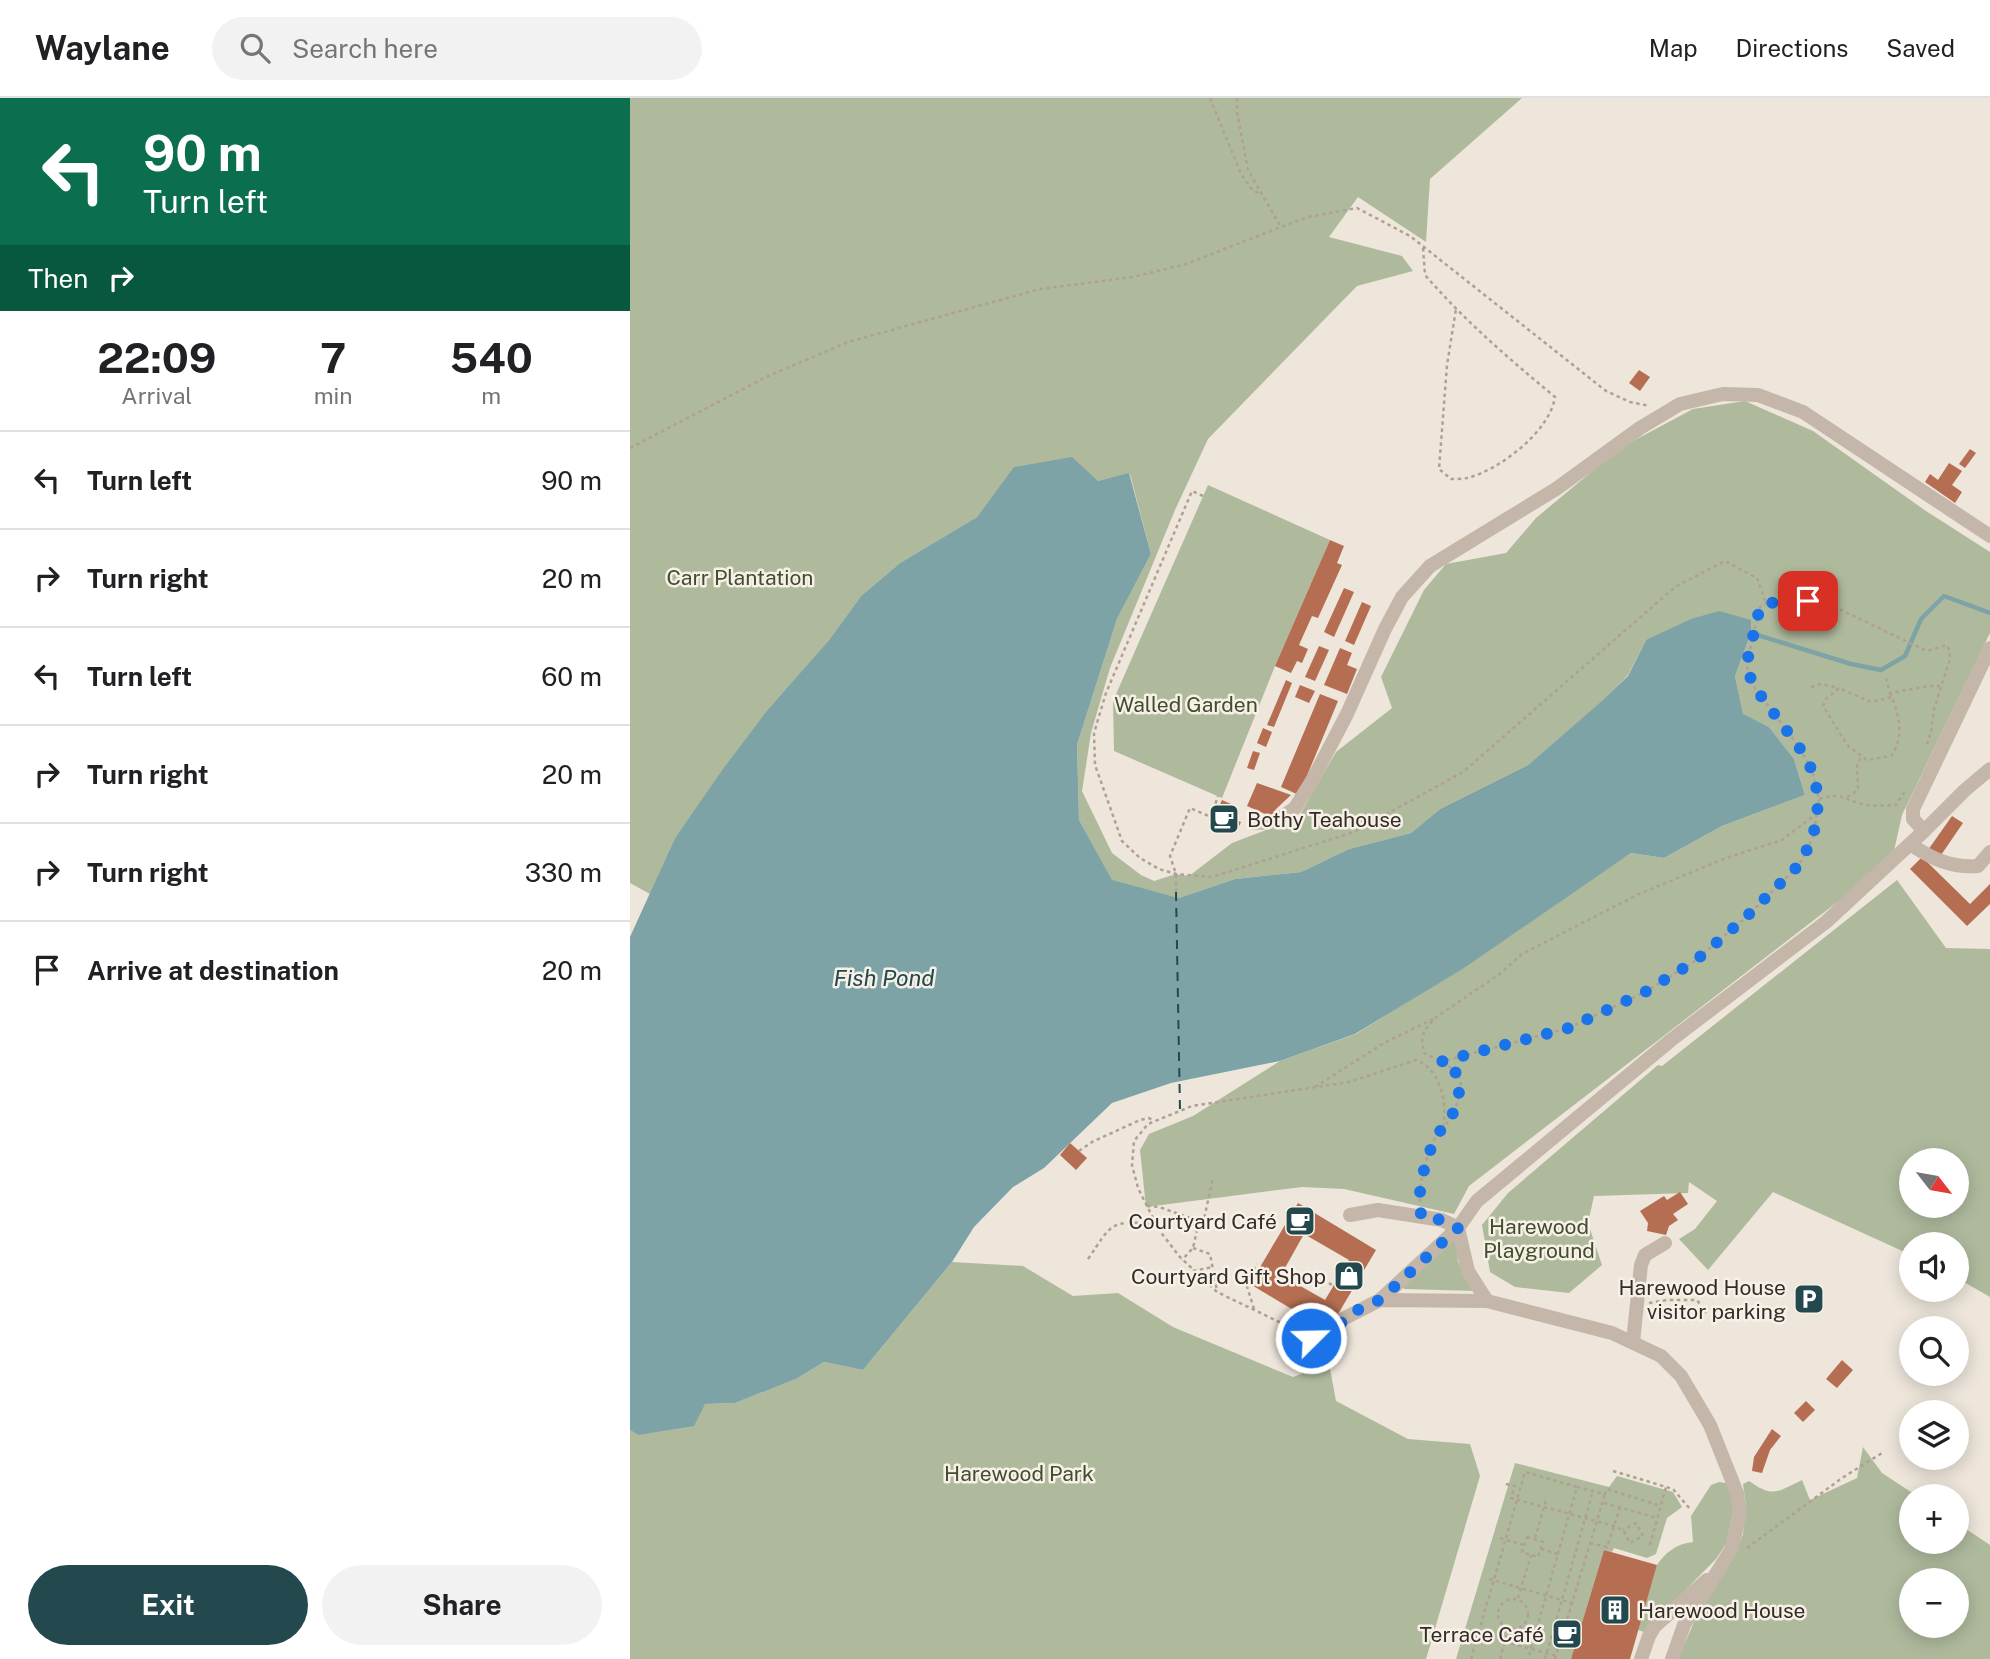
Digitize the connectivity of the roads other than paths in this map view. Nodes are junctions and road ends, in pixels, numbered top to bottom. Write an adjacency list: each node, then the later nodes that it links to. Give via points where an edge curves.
1 (1990, 536): 4 (lane, via 1803,412 1758,395 1723,394 1680,404 1556,489 1430,566 1402,597 1347,714 1295,808 1275,822)
2 (1990, 648): 5 (lane, via 1913,808 1913,819)
3 (1990, 769): 5 (lane)
4 (1254, 823)
5 (1924, 831): 6 (lane)
6 (1910, 844): 7 (lane, via 1947,864 1965,867 1978,866); 9 (lane, via 1826,922 1671,1040 1477,1202)
7 (1990, 852)
8 (1350, 1214): 9 (lane, via 1378,1210 1442,1220)
9 (1458, 1228): 11 (lane); 12 (lane, via 1468,1271)
10 (1665, 1243): 14 (lane, via 1645,1255 1641,1265)
11 (1380, 1300): 12 (lane); 13 (lane)
12 (1487, 1301): 14 (lane)
13 (1339, 1321)
14 (1633, 1342): 15 (lane, via 1661,1356 1681,1376 1726,1463 1740,1514 1731,1550)
15 (1721, 1567): 16 (lane, via 1655,1626); 17 (lane, via 1684,1625)
16 (1642, 1659)
17 (1672, 1659)

